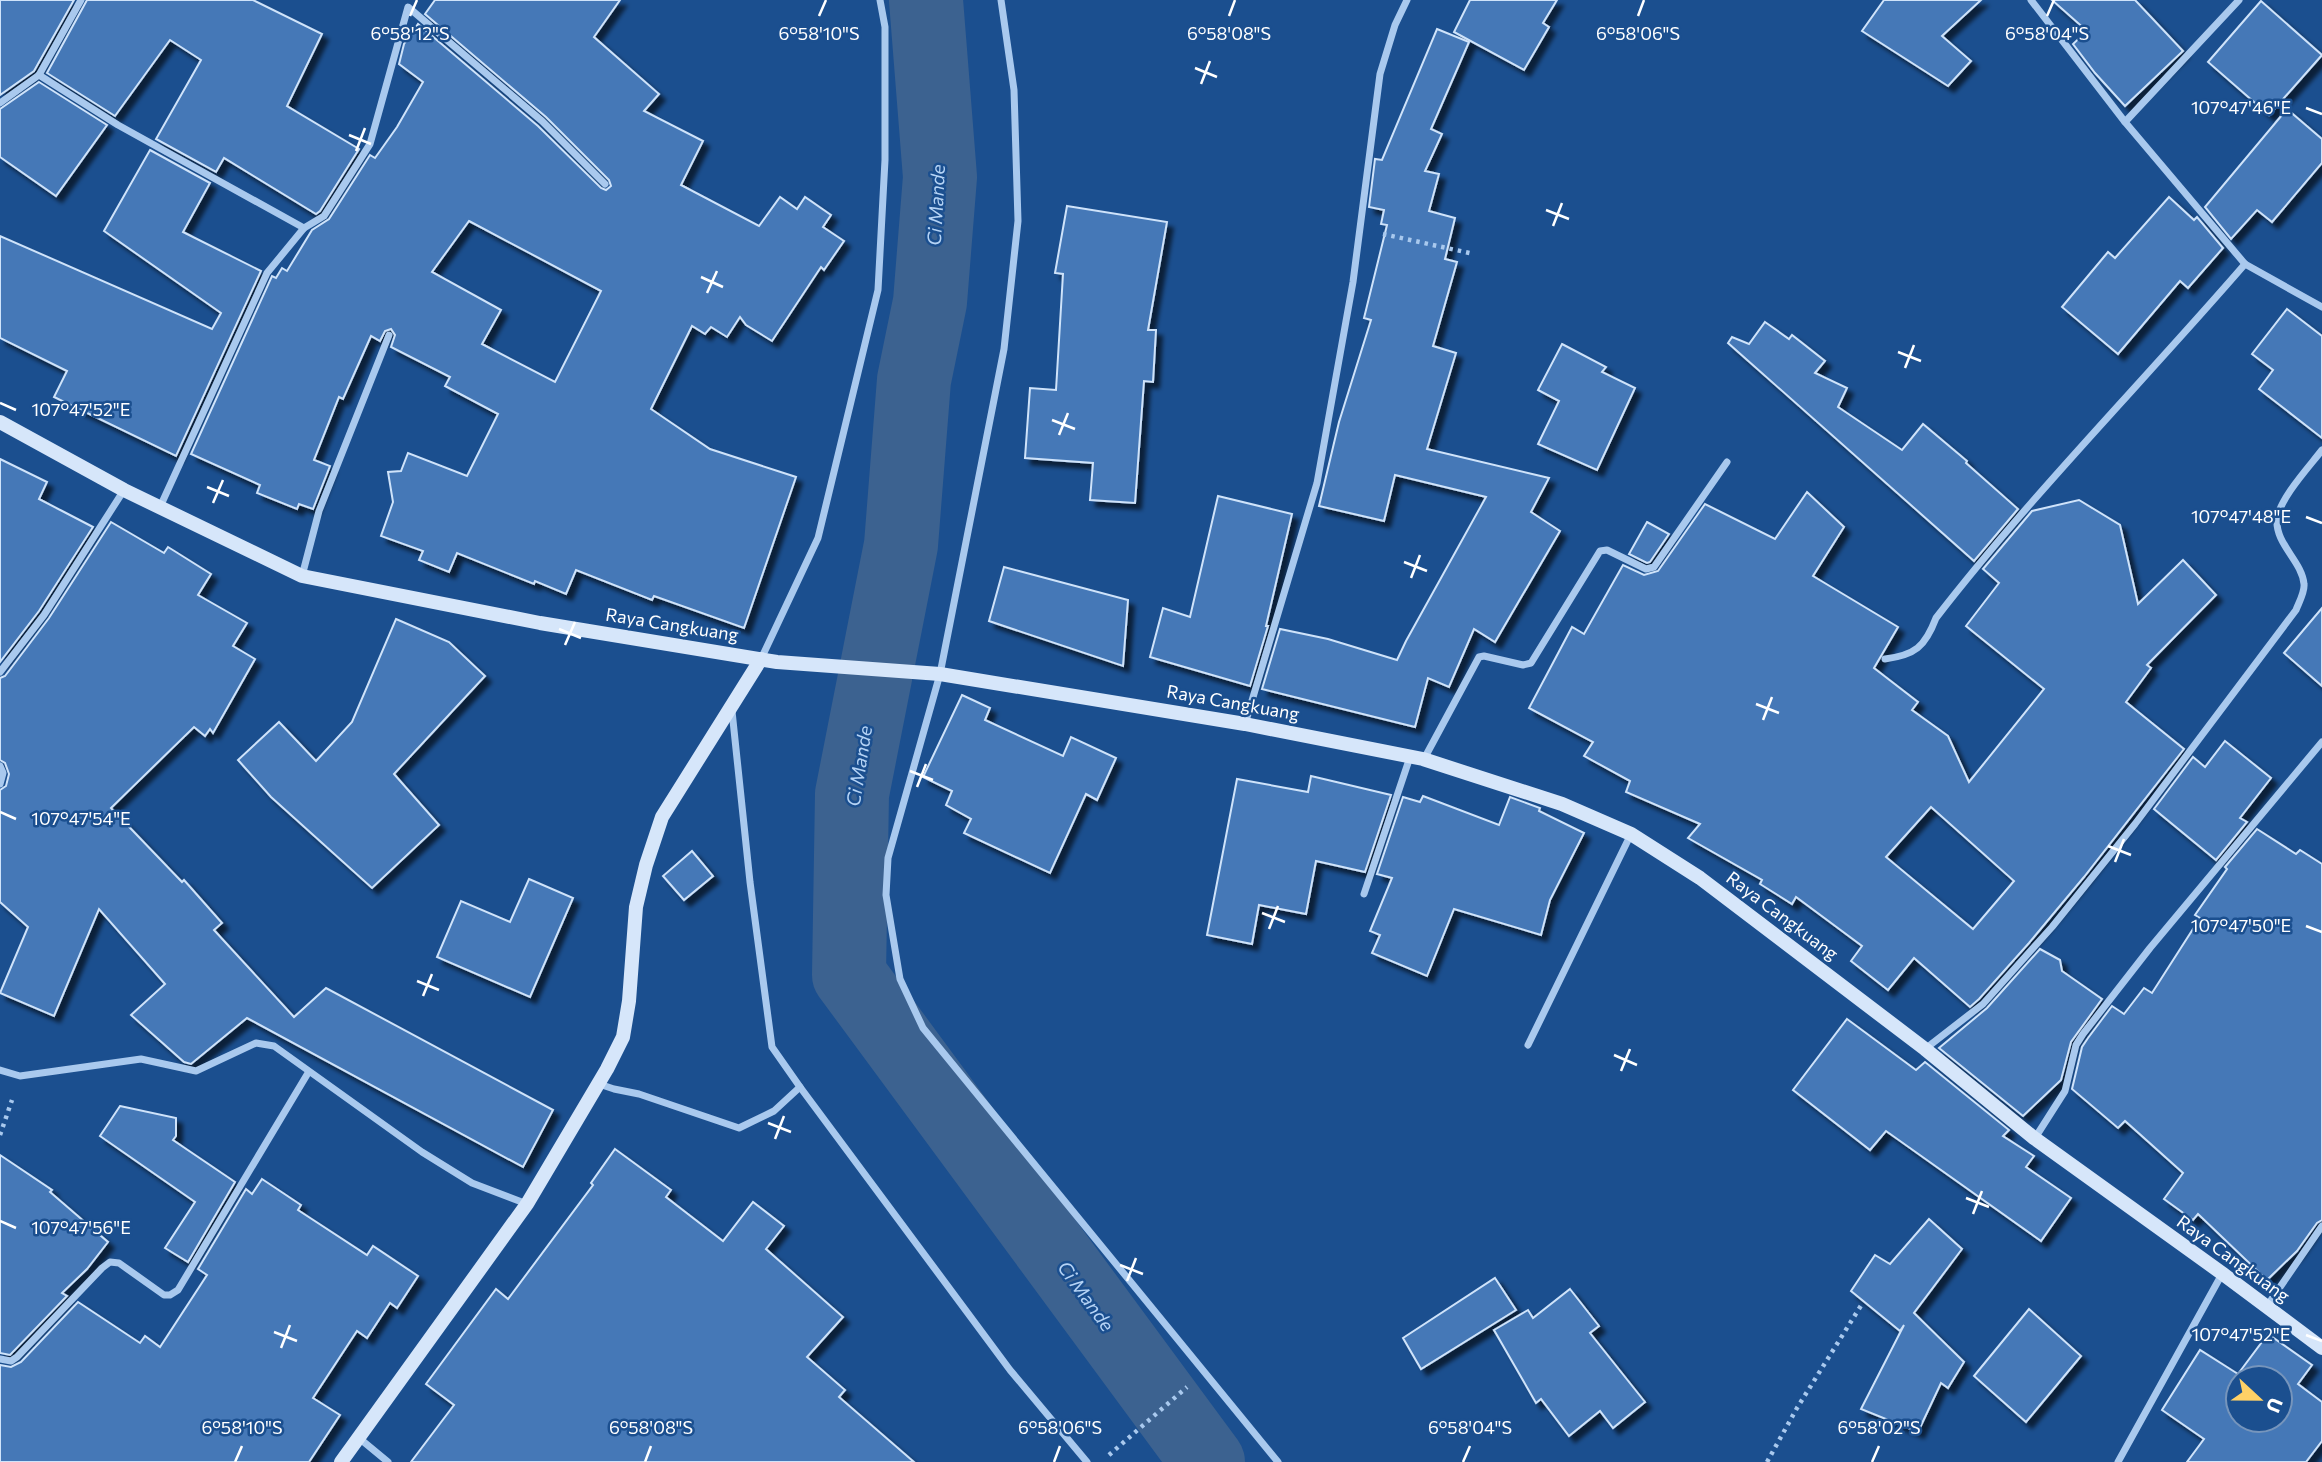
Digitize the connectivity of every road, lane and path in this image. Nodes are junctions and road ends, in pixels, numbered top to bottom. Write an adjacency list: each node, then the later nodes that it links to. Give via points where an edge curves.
1 (81, 0): 7 (street)
2 (880, 0): 23 (street, via 885,27 885,160 878,290 818,538)
3 (1001, 0): 26 (street, via 1014,90 1018,221 1004,349)
4 (1407, 0): 12 (street, via 1380,75)
5 (2031, 0): 9 (street)
6 (2239, 0): 9 (street)
7 (39, 75): 8 (street); 11 (street, via 118,125)
8 (0, 103)
9 (2125, 121): 14 (street)
10 (605, 184): 11 (street, via 542,121 408,7 370,144 324,216)
11 (304, 228): 21 (street, via 267,273)
12 (1358, 229): 13 (path); 28 (street, via 1353,282 1317,483)
13 (1474, 254)
14 (2245, 264): 15 (street); 24 (street, via 2015,521 1914,653)
15 (2322, 307)
16 (389, 335): 22 (street, via 319,511)
17 (0, 422): 20 (main road, Raya Cangkuang)
18 (2322, 450): 36 (street, via 2277,517 2305,586 2297,610 2052,927 1983,1003)
19 (1727, 462): 30 (street, via 1654,567 1646,569 1600,551 1531,663 1480,656)
20 (124, 490): 21 (main road, Raya Cangkuang); 25 (street, via 44,615)
21 (160, 508): 22 (main road, Raya Cangkuang)
22 (302, 576): 23 (main road, Raya Cangkuang, via 541,623)
23 (761, 659): 26 (main road, Raya Cangkuang); 27 (main road)
24 (1885, 659)
25 (0, 672)
26 (940, 674): 28 (main road, Raya Cangkuang); 57 (street, via 888,858 886,895 900,979 923,1028)
27 (732, 706): 40 (main road, via 662,817 636,907 623,1037); 41 (street, via 772,1047)
28 (1245, 724): 30 (main road, Raya Cangkuang)
29 (2322, 742): 43 (street, via 2083,1034 2065,1091)
30 (1417, 758): 33 (main road, Raya Cangkuang, via 1562,804); 34 (street)
31 (0, 765): 32 (street)
32 (0, 783)
33 (1631, 834): 35 (street); 36 (main road, Raya Cangkuang, via 1729,899)
34 (1364, 894)
35 (1528, 1045)
36 (1925, 1049): 43 (main road, Raya Cangkuang)
37 (0, 1070): 39 (street)
38 (308, 1073): 39 (street, via 274,1046 256,1044 196,1071 141,1059); 44 (street, via 472,1183); 50 (street, via 177,1290 164,1296 119,1263 106,1264 17,1357)
39 (20, 1076): 42 (path)
40 (599, 1083): 41 (street, via 739,1128 774,1111); 44 (main road)
41 (800, 1087): 56 (street, via 1010,1370)
42 (0, 1135)
43 (2034, 1138): 46 (main road, Raya Cangkuang)
44 (527, 1204): 52 (main road)
45 (2322, 1226): 48 (street)
46 (2223, 1273): 48 (main road, Raya Cangkuang); 59 (street)
47 (1862, 1304): 58 (path)
48 (2267, 1307): 49 (main road, Raya Cangkuang)
49 (2322, 1348)
50 (0, 1359)
51 (1182, 1391): 53 (path)
52 (359, 1438): 54 (main road); 55 (street)
53 (1119, 1446)
54 (341, 1462)
55 (388, 1462)
56 (1087, 1462)
57 (1278, 1462)
58 (1767, 1462)
59 (2118, 1462)

